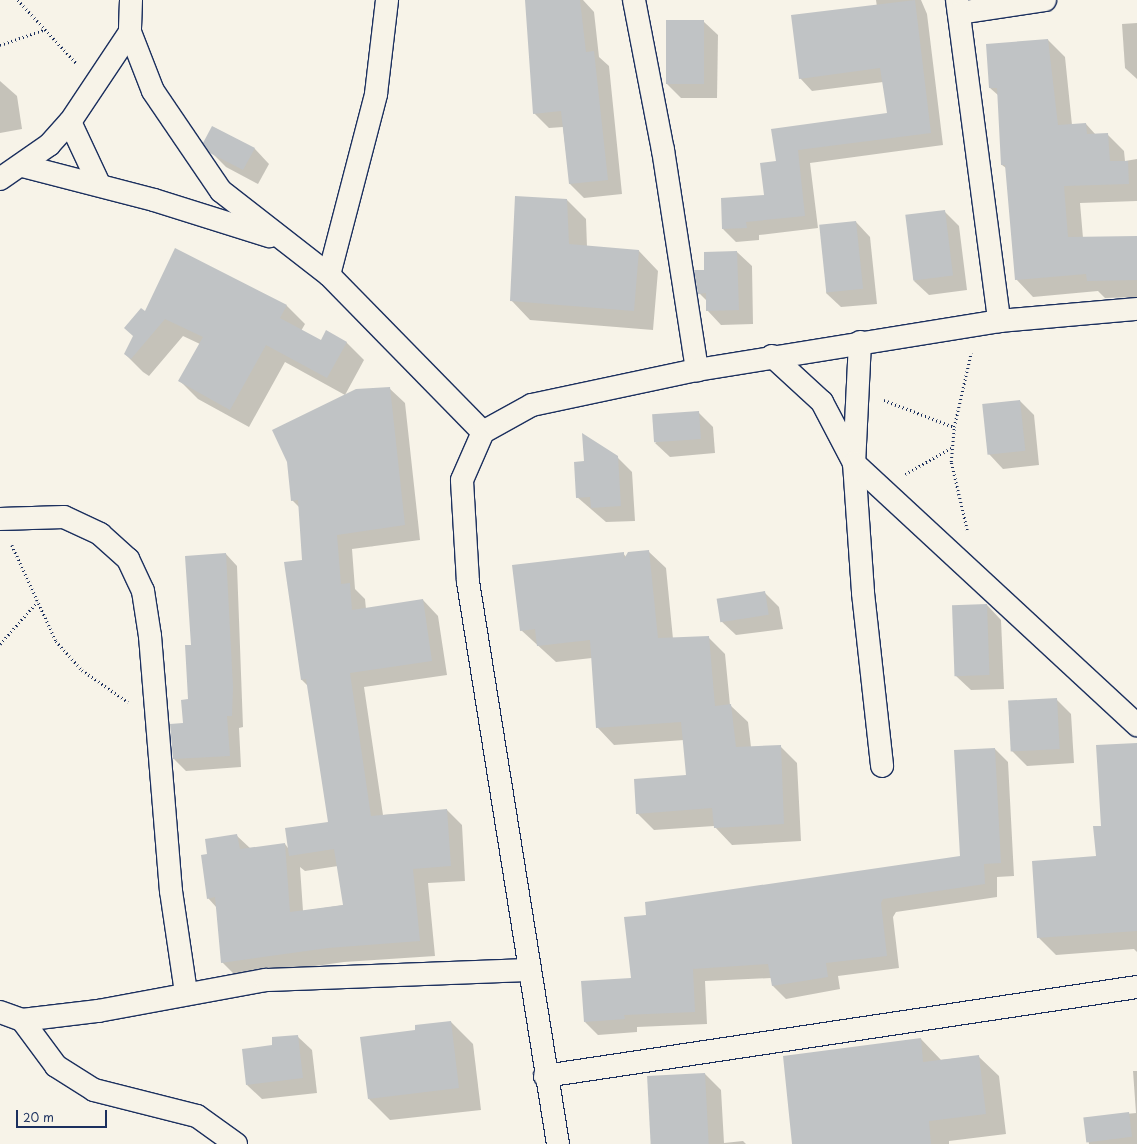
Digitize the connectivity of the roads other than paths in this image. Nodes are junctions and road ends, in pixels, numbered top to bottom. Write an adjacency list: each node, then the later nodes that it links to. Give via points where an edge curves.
1 (131, 0): 6 (street)
2 (388, 0): 12 (street, via 376,94)
3 (634, 0): 17 (street, via 663,150)
4 (1046, 0): 5 (street)
5 (958, 6): 14 (street)
6 (130, 32): 7 (street); 11 (street, via 153,91 221,191)
7 (70, 122): 8 (street); 10 (street)
8 (23, 166): 9 (street); 10 (street)
9 (0, 179)
10 (99, 184): 11 (street)
11 (281, 240): 12 (street)
12 (329, 275): 18 (street)
13 (1137, 309): 14 (street)
14 (999, 321): 15 (street)
15 (860, 342): 16 (street); 19 (street)
16 (772, 356): 17 (street); 19 (street, via 822,402)
17 (697, 370): 18 (street, via 532,405)
18 (483, 432): 23 (street, via 462,480 468,582)
19 (854, 463): 21 (street); 22 (street, via 863,593)
20 (0, 519): 25 (street, via 64,517 100,534 128,559 143,590 150,636 171,891)
21 (1137, 725)
22 (882, 766)
23 (530, 970): 25 (street, via 266,980); 28 (street)
24 (1137, 987): 28 (street)
25 (186, 993): 27 (street, via 98,1011)
26 (0, 1012): 27 (street)
27 (22, 1020): 29 (street, via 56,1066 94,1090 196,1116)
28 (545, 1076): 30 (street)
29 (236, 1144)
30 (558, 1144)

